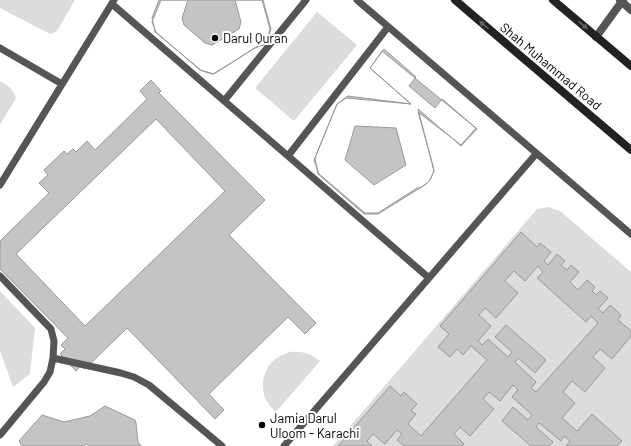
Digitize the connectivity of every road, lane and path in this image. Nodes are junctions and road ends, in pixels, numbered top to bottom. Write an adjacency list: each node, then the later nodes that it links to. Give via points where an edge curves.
1 (306, 0): 13 (lane)
2 (357, 0): 8 (lane)
3 (455, 0): 14 (street, Shah Muhammad Road, one-way to 3)
4 (553, 0): 9 (street, one-way to 9)
5 (622, 1): 7 (street); 9 (street)
6 (113, 2): 12 (lane); 13 (lane)
7 (631, 10)
8 (388, 27): 15 (lane); 16 (lane)
9 (596, 37): 11 (street)
10 (0, 48): 12 (lane)
11 (631, 66)
12 (62, 84): 17 (lane)
13 (224, 101): 16 (lane)
14 (631, 150)
15 (536, 154): 18 (lane); 20 (lane)
16 (288, 156): 20 (lane)
17 (0, 185)
18 (631, 234)
19 (0, 276): 21 (lane, via 51,329)
20 (429, 278): 24 (lane)
21 (54, 358): 22 (lane, via 44,382); 23 (lane, via 134,377 149,385)
22 (0, 435)
23 (222, 446)
24 (284, 446)

